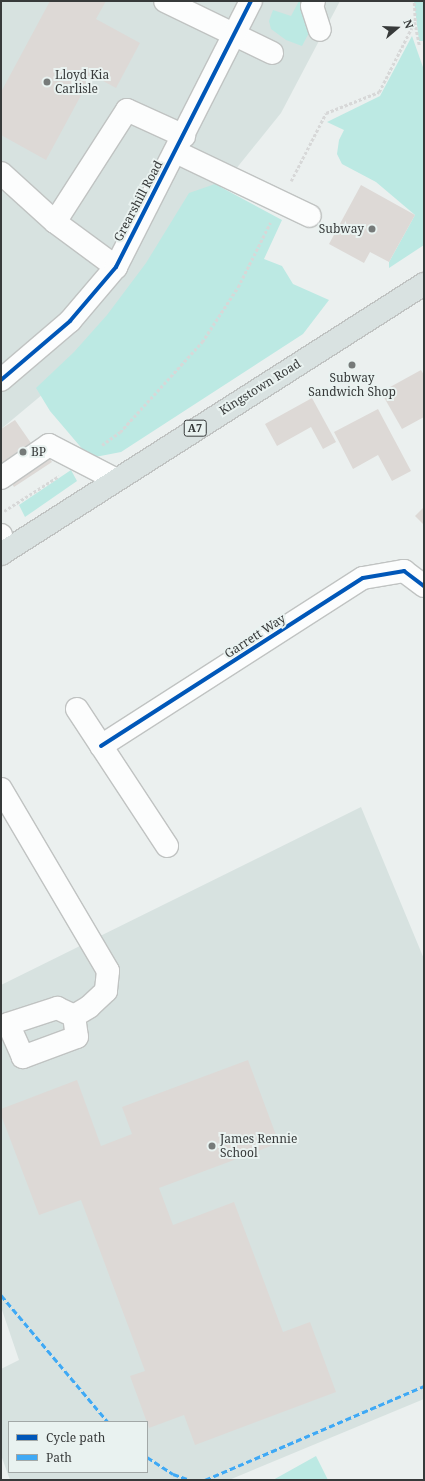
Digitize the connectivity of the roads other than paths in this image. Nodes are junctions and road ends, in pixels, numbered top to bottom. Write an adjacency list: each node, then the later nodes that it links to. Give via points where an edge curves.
1 (165, 1): 5 (street)
2 (251, 1): 5 (street, Grearshill Road)
3 (314, 1): 4 (street, via 312,6)
4 (320, 30)
5 (234, 36): 6 (street); 7 (street, Grearshill Road)
6 (272, 53)
7 (180, 144): 9 (street, via 280,202); 10 (street, via 126,110); 11 (street, Grearshill Road)
8 (1, 173): 10 (street)
9 (310, 216)
10 (55, 222): 11 (street)
11 (116, 266): 13 (street, Grearshill Road, via 70,321)
12 (422, 280): 15 (main road, Kingstown Road / A7)
13 (1, 379)
14 (1, 478): 15 (street, via 49,445)
15 (115, 479): 16 (main road, Kingstown Road / A7)
16 (2, 547)
17 (424, 586): 19 (street, Garrett Way, via 404,571 363,578)
18 (77, 709): 19 (street)
19 (101, 746): 21 (street)
20 (1, 789): 22 (street, via 108,971 106,990 89,1007)
21 (167, 846)
22 (74, 1016)

